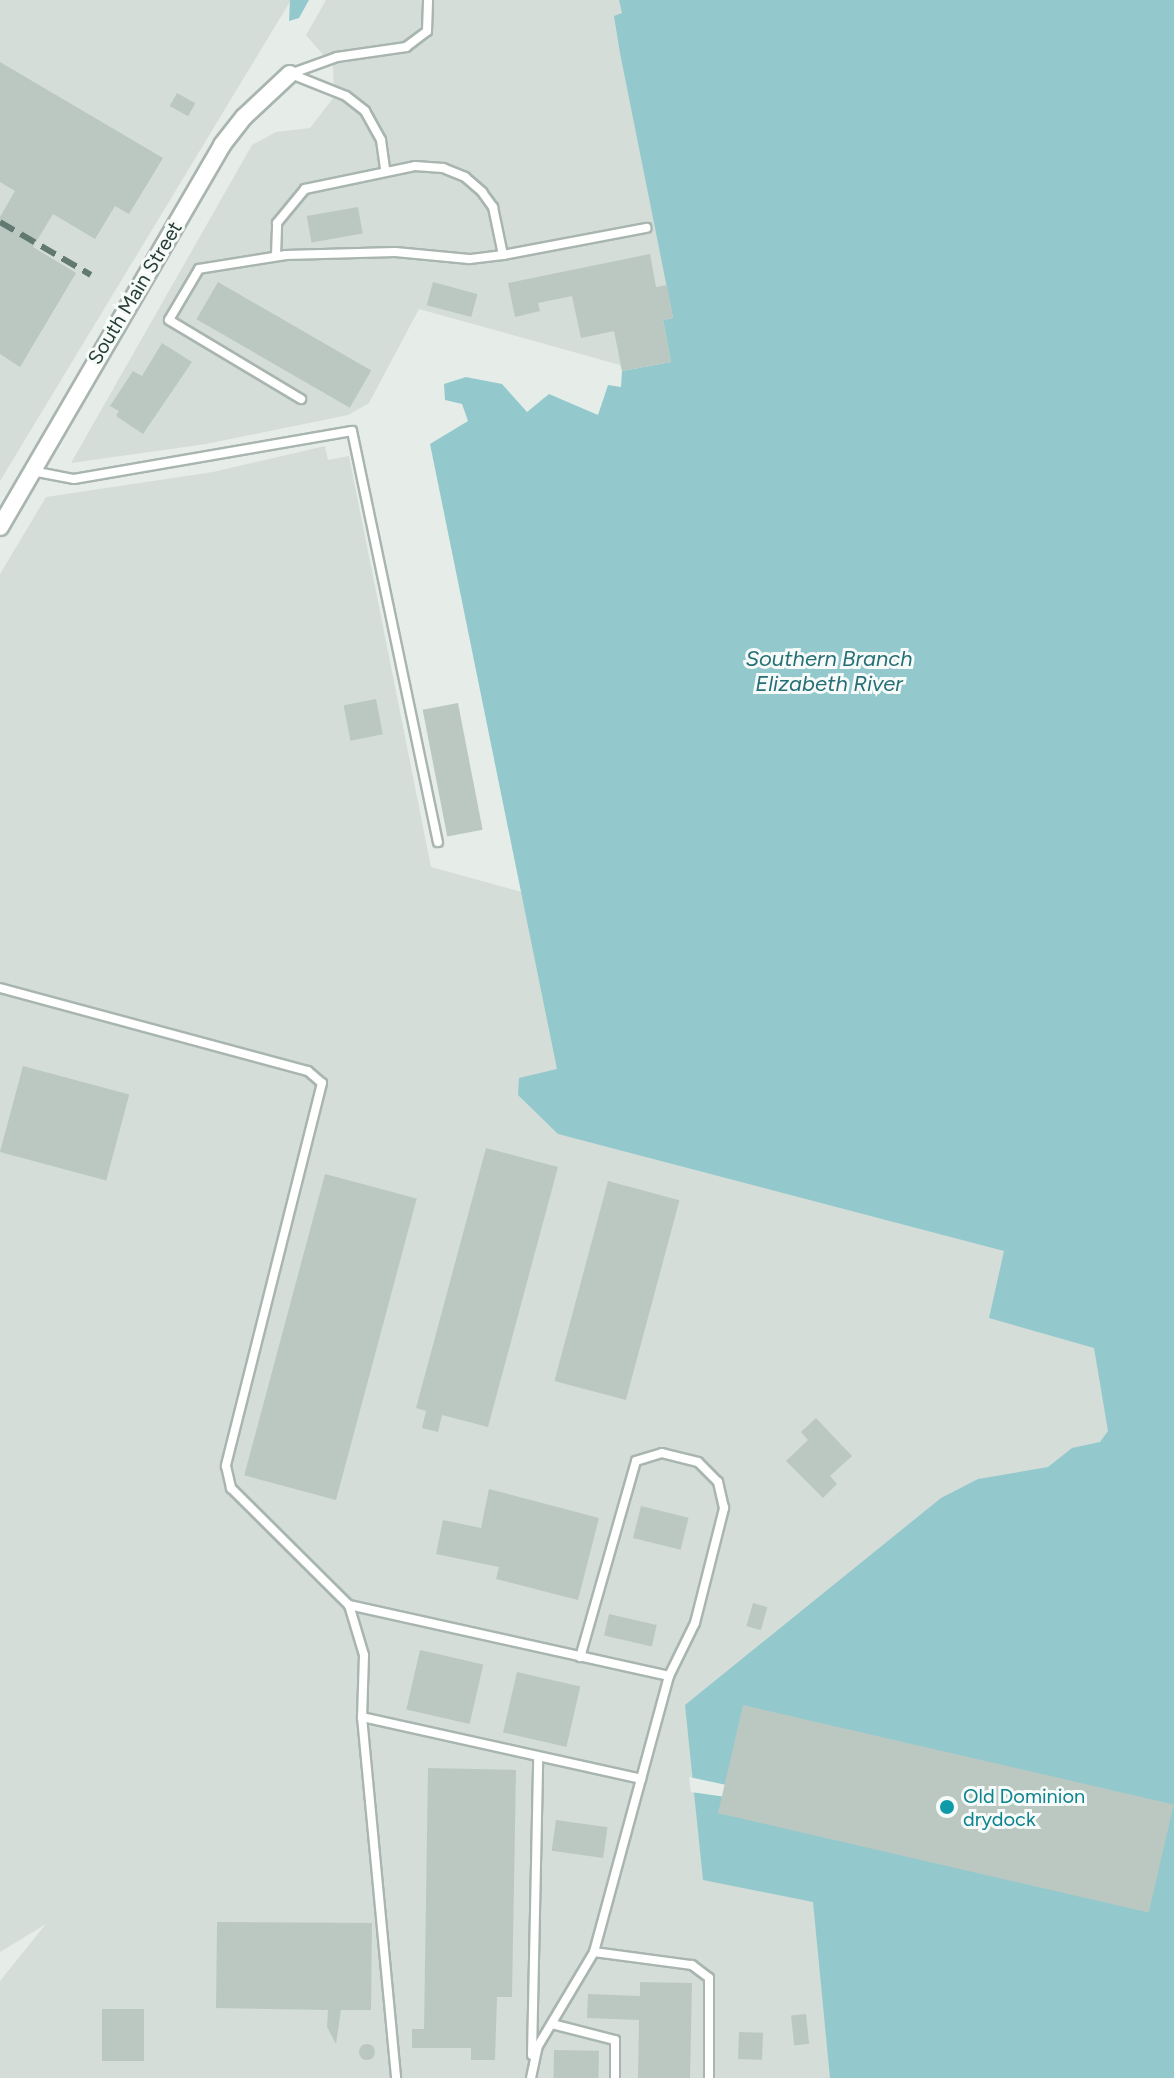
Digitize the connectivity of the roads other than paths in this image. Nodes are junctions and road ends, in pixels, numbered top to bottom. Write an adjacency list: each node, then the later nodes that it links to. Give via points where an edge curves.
1 (428, 0): 2 (lane, via 427,31 406,47 337,57)
2 (290, 74): 3 (lane, via 346,96 365,111 381,140); 8 (street, South Main Street, via 222,145)
3 (385, 170): 5 (lane, via 443,168 465,177 493,207); 6 (lane, via 305,189 277,223)
4 (646, 228): 5 (lane)
5 (503, 255): 6 (lane)
6 (276, 256): 7 (lane, via 199,269 169,320)
7 (301, 399)
8 (31, 471): 9 (street, South Main Street); 10 (lane, via 74,479 352,431)
9 (0, 527)
10 (438, 842)
11 (0, 988): 12 (lane, via 308,1071 322,1083 225,1472 231,1488)
12 (349, 1605): 13 (lane); 15 (lane, via 364,1655)
13 (580, 1657): 14 (lane); 14 (lane, via 636,1461 647,1454 677,1456 710,1471 723,1494 724,1508 695,1623)
14 (669, 1676): 17 (lane)
15 (362, 1717): 16 (lane); 21 (lane)
16 (538, 1757): 17 (lane); 20 (lane)
17 (641, 1779): 18 (lane)
18 (594, 1952): 19 (lane); 24 (lane, via 692,1965 709,1978)
19 (552, 2024): 20 (lane); 23 (lane, via 615,2040)
20 (532, 2063): 22 (lane)
21 (396, 2078)
22 (531, 2078)
23 (615, 2078)
24 (709, 2078)

